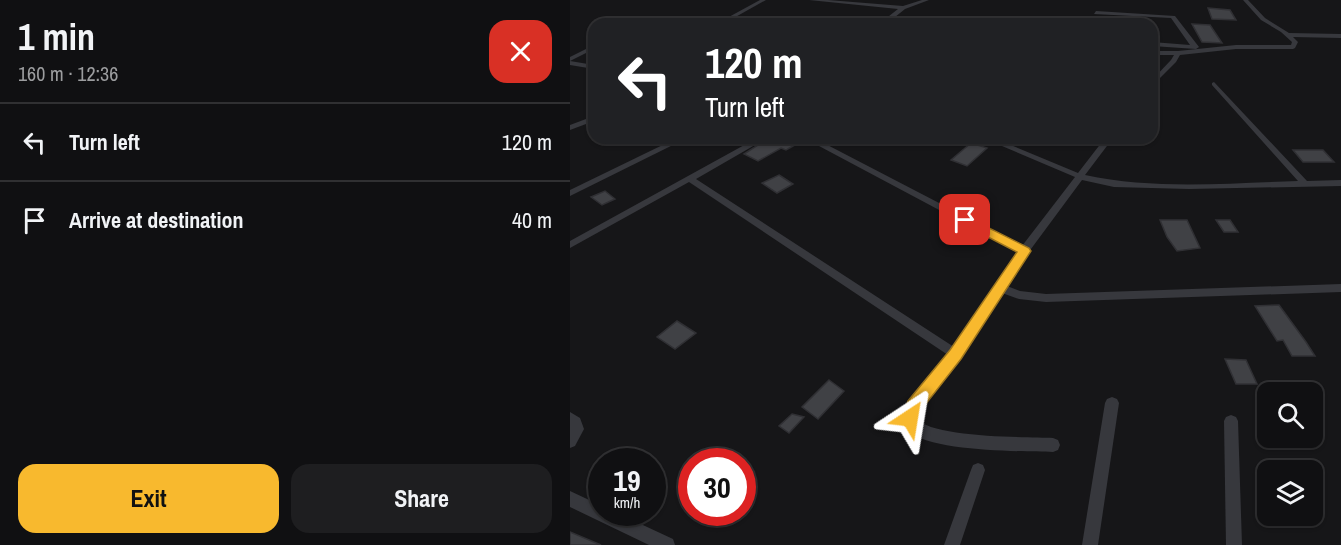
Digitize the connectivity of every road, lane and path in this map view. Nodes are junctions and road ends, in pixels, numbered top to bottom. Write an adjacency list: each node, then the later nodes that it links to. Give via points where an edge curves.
1 (764, 0): 7 (street)
2 (811, 0): 5 (street)
3 (927, 0): 5 (street)
4 (1245, 0): 9 (street, via 1263,19)
5 (903, 8): 8 (street)
6 (1096, 13): 13 (street, via 1171,17)
7 (730, 18)
8 (890, 18)
9 (1287, 35): 10 (street); 15 (street, via 1295,42 1293,47)
10 (1341, 36)
11 (1158, 44): 12 (street)
12 (1170, 45): 13 (street); 17 (street)
13 (1194, 46): 15 (street)
14 (588, 50): 18 (street)
15 (1208, 51): 17 (street)
16 (1158, 53): 17 (street)
17 (1178, 53): 20 (street)
18 (570, 61): 19 (street)
19 (588, 66)
20 (1158, 78)
21 (1214, 84): 32 (street)
22 (588, 120): 23 (street)
23 (570, 128)
24 (671, 144): 33 (street)
25 (752, 144): 30 (street)
26 (819, 144): 35 (street)
27 (1001, 144): 29 (street)
28 (1105, 144): 29 (street)
29 (1081, 177): 32 (street, via 1134,186); 35 (street)
30 (690, 179): 34 (street); 38 (street)
31 (1341, 183): 32 (street)
32 (1305, 184)
33 (570, 193)
34 (570, 245)
35 (1024, 251): 36 (street)
36 (1002, 288): 37 (street, via 1018,295 1046,298); 38 (street)
37 (1341, 288)
38 (956, 354): 43 (street, via 914,406 910,418 914,426 926,433 972,441)
39 (1112, 403): 48 (street)
40 (570, 418): 42 (street, via 577,429)
41 (1231, 421): 49 (street)
42 (570, 441)
43 (1053, 445)
44 (978, 470): 47 (street)
45 (570, 499): 46 (street)
46 (667, 545)
47 (952, 545)
48 (1090, 545)
49 (1234, 545)

